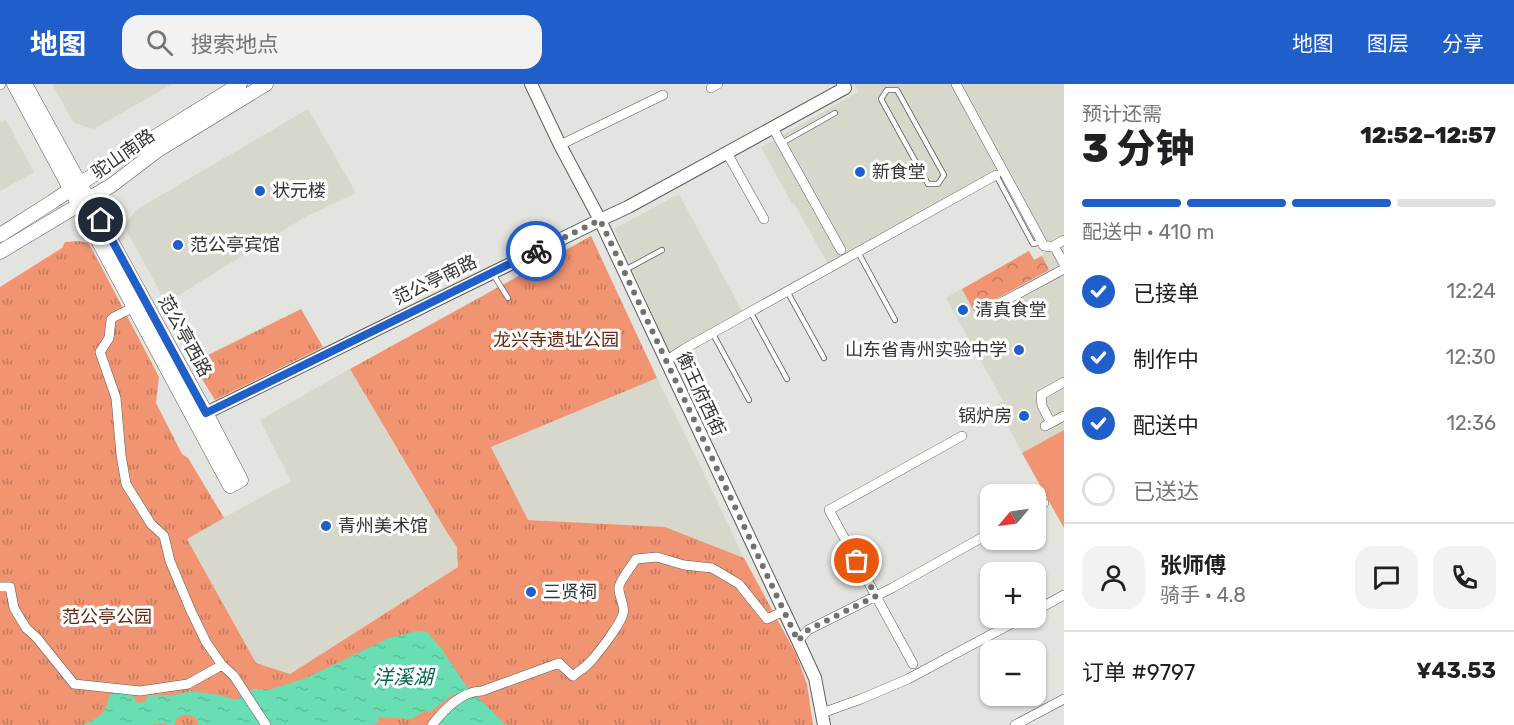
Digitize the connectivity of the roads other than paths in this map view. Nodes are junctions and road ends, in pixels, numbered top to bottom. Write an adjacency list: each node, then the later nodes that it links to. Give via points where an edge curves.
1 (14, 84): 17 (main road, 范公亭西路)
2 (25, 84): 17 (main road, 范公亭西路)
3 (240, 84): 17 (main road, 驼山南路)
4 (266, 84): 18 (main road, 驼山南路)
5 (531, 84): 14 (street, 衡王府西街)
6 (843, 84): 12 (street, 范公亭南路, via 845,88)
7 (884, 84): 9 (lane)
8 (956, 84): 23 (street)
9 (887, 90): 9 (lane, via 881,99 928,184 938,184 944,175 897,90)
10 (663, 95): 14 (street)
11 (835, 113): 13 (lane)
12 (773, 128): 13 (street); 15 (street, 范公亭南路)
13 (782, 143): 26 (street)
14 (560, 145): 20 (street, 衡王府西街)
15 (727, 153): 19 (street); 20 (street, 范公亭南路)
16 (996, 175): 23 (lane, via 1033,244); 28 (street)
17 (76, 186): 18 (main road, 范公亭西路); 21 (main road, 驼山南路)
18 (84, 202): 27 (main road, 驼山南路); 35 (main road, 范公亭西路); 45 (main road, 范公亭西路)
19 (764, 219)
20 (600, 220): 31 (street, 衡王府西街); 32 (street, 范公亭南路)
21 (0, 235)
22 (1064, 240): 24 (street)
23 (1041, 242): 24 (street, via 1046,247)
24 (1054, 246): 29 (street)
25 (662, 250): 31 (lane)
26 (841, 250)
27 (0, 252)
28 (858, 252): 33 (street); 38 (lane)
29 (1064, 264)
30 (1064, 269): 37 (street)
31 (623, 271): 41 (street, 衡王府西街)
32 (492, 272): 34 (lane); 45 (street, 范公亭南路)
33 (787, 291): 36 (street); 40 (lane)
34 (508, 297)
35 (134, 307): 45 (main road, 范公亭西路); 57 (street, via 111,320 109,338 100,352 116,398 126,484 151,525 164,536 191,611)
36 (750, 312): 39 (street); 42 (lane)
37 (984, 312)
38 (895, 320)
39 (712, 333): 41 (street); 44 (lane)
40 (824, 358)
41 (666, 361): 53 (street, 衡王府西街)
42 (787, 379)
43 (1064, 382): 46 (street, via 1041,395 1048,425)
44 (749, 400)
45 (200, 416)
46 (1064, 416)
47 (962, 436): 51 (street, via 829,510)
48 (980, 539): 51 (street)
49 (0, 586): 57 (street, via 10,587 14,608 27,628 74,684 140,691 188,684)
50 (1064, 595): 52 (street)
51 (876, 596): 55 (street, via 808,630); 56 (street)
52 (1046, 605)
53 (784, 611): 55 (street, 衡王府西街); 61 (street, via 768,618 739,584 712,568 657,557 636,559 618,588 623,616 591,661 573,676 559,663 475,691 442,712)
54 (1003, 628): 59 (street)
55 (798, 641): 59 (street, 衡王府西街, via 815,678)
56 (913, 664)
57 (222, 665): 60 (street, via 234,676)
58 (1064, 699): 62 (street)
59 (823, 719)
60 (266, 725)
61 (432, 725)
62 (1015, 725)

